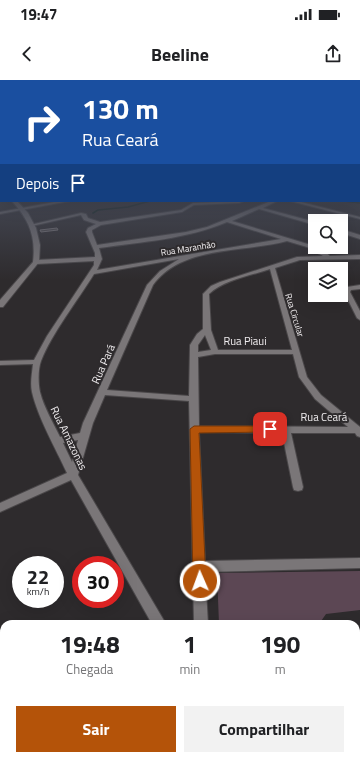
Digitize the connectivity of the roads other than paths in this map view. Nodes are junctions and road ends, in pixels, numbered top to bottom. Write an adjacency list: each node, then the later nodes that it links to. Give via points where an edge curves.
1 (27, 217): 10 (street)
2 (70, 217): 10 (street)
3 (84, 217): 9 (street)
4 (156, 217): 9 (street)
5 (239, 217): 7 (street)
6 (290, 217): 8 (street)
7 (228, 221): 13 (street); 14 (street, via 186,234)
8 (308, 222)
9 (100, 224): 14 (street, via 88,232)
10 (32, 225): 19 (street, via 38,255)
11 (348, 233): 12 (street)
12 (360, 237)
13 (285, 240): 15 (street, Rua Maranhão); 16 (street, via 319,250)
14 (97, 247): 18 (street)
15 (188, 257): 20 (street, Rua Maranhão); 22 (street, Rua Pará)
16 (328, 257): 17 (street); 21 (street, via 299,258)
17 (360, 257)
18 (99, 259): 19 (street); 23 (street, Rua Amazonas)
19 (36, 262): 25 (street)
20 (156, 262): 22 (street); 23 (street, Rua Maranhão)
21 (272, 267): 27 (street, via 208,290 205,299); 29 (street, Rua Circular)
22 (166, 269): 33 (street, Rua Pará, via 150,285)
23 (94, 272): 31 (street, Rua Amazonas, via 51,336)
24 (360, 287): 26 (street, via 349,288 347,292)
25 (0, 305)
26 (360, 318)
27 (207, 330): 28 (street); 30 (street, via 194,345)
28 (215, 352): 29 (street, Rua Piaui); 30 (street, Rua Piaui)
29 (296, 352): 37 (street, Rua Circular, via 308,386)
30 (194, 355): 34 (street)
31 (37, 362): 32 (street); 39 (street, Rua Amazonas, via 34,379 36,391)
32 (0, 363)
33 (102, 392): 34 (street); 38 (street, Rua Pará)
34 (193, 399): 35 (street)
35 (194, 429): 36 (street, Rua Ceará); 44 (street)
36 (286, 429): 37 (street, Rua Ceará); 41 (street)
37 (359, 432)
38 (83, 436): 39 (street); 40 (street, Rua Pará)
39 (56, 441): 40 (street, Rua Amazonas)
40 (73, 474): 42 (street); 45 (street, Rua Amazonas)
41 (298, 487)
42 (0, 508)
43 (360, 564): 44 (street)
44 (199, 567): 46 (street)
45 (157, 620)
46 (198, 620)

